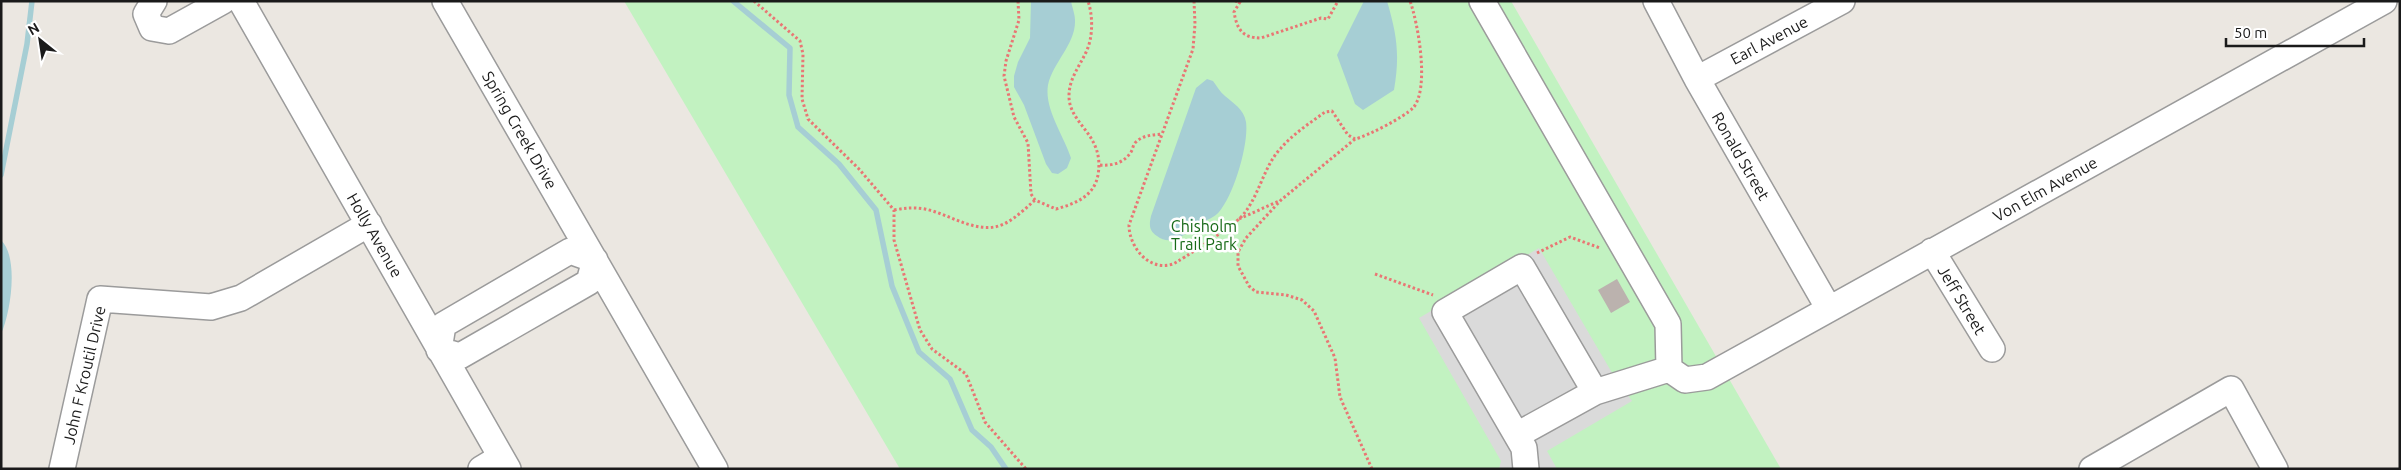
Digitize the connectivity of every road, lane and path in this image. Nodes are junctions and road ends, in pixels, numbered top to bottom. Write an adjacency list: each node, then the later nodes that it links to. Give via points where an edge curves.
1 (154, 1): 2 (street, via 146,14 152,28 169,31)
2 (223, 1)
3 (241, 1): 25 (street, Holly Avenue)
4 (445, 1): 28 (street, Spring Creek Drive)
5 (754, 1): 23 (path, via 800,41 803,54 802,99 808,119 859,169)
6 (1018, 1): 21 (path, via 1019,20 1004,76 1014,117 1028,143 1031,194)
7 (1088, 1): 20 (path, via 1092,23 1088,49 1075,71 1069,98 1071,108 1099,152)
8 (1194, 1): 18 (path, via 1193,49)
9 (1235, 1): 10 (path, via 1240,2 1234,12 1236,25 1251,38 1328,19)
10 (1338, 1)
11 (1410, 1): 19 (path, via 1422,56 1418,100 1413,108 1368,136)
12 (1482, 1): 35 (street, via 1668,324)
13 (1656, 1): 17 (street, Ronald Street)
14 (1842, 1): 17 (street, Earl Avenue)
15 (2384, 1): 16 (street, Von Elm Avenue)
16 (2357, 8): 26 (street, Von Elm Avenue)
17 (1697, 78): 31 (street, Ronald Street)
18 (1162, 134): 20 (path, via 1144,136 1135,142 1122,161 1110,166); 24 (path, via 1128,225 1135,250 1146,260 1159,265 1172,264)
19 (1355, 139): 22 (path); 24 (path, via 1348,135 1332,111 1325,112 1271,160 1255,197)
20 (1100, 165): 21 (path, via 1097,179 1083,199 1056,209)
21 (1035, 200): 23 (path, via 1003,225 987,227 964,224 925,209 908,207)
22 (1281, 200): 24 (path); 42 (path, via 1246,238 1238,252 1238,266 1256,292 1302,300 1314,311 1335,358 1340,397)
23 (894, 210): 41 (path, via 894,240 920,330 932,349 966,374 985,422)
24 (1239, 219)
25 (369, 224): 34 (street, Holly Avenue); 39 (street, John F Kroutil Drive, via 241,298 211,307 100,299)
26 (1932, 251): 31 (street, Von Elm Avenue); 33 (street, Jeff Street)
27 (1605, 253): 29 (path, via 1601,248 1570,237 1528,259)
28 (595, 260): 34 (street, via 589,282 581,287 460,356); 34 (street, via 570,251 442,325); 40 (street, Spring Creek Drive)
29 (1522, 268): 32 (street); 36 (street)
30 (1375, 274): 32 (path, via 1439,297)
31 (1829, 309): 35 (street, Von Elm Avenue, via 1707,377 1684,380)
32 (1447, 311): 37 (street)
33 (1992, 349)
34 (439, 350): 38 (street, Holly Avenue)
35 (1669, 369): 36 (street)
36 (1595, 392): 37 (street)
37 (1517, 435): 43 (street, via 1524,448)
38 (497, 465)
39 (62, 469)
40 (716, 469)
41 (1026, 469)
42 (1372, 469)
43 (1526, 469)
44 (2092, 469): 45 (street, via 2231,389)
45 (2275, 469)

